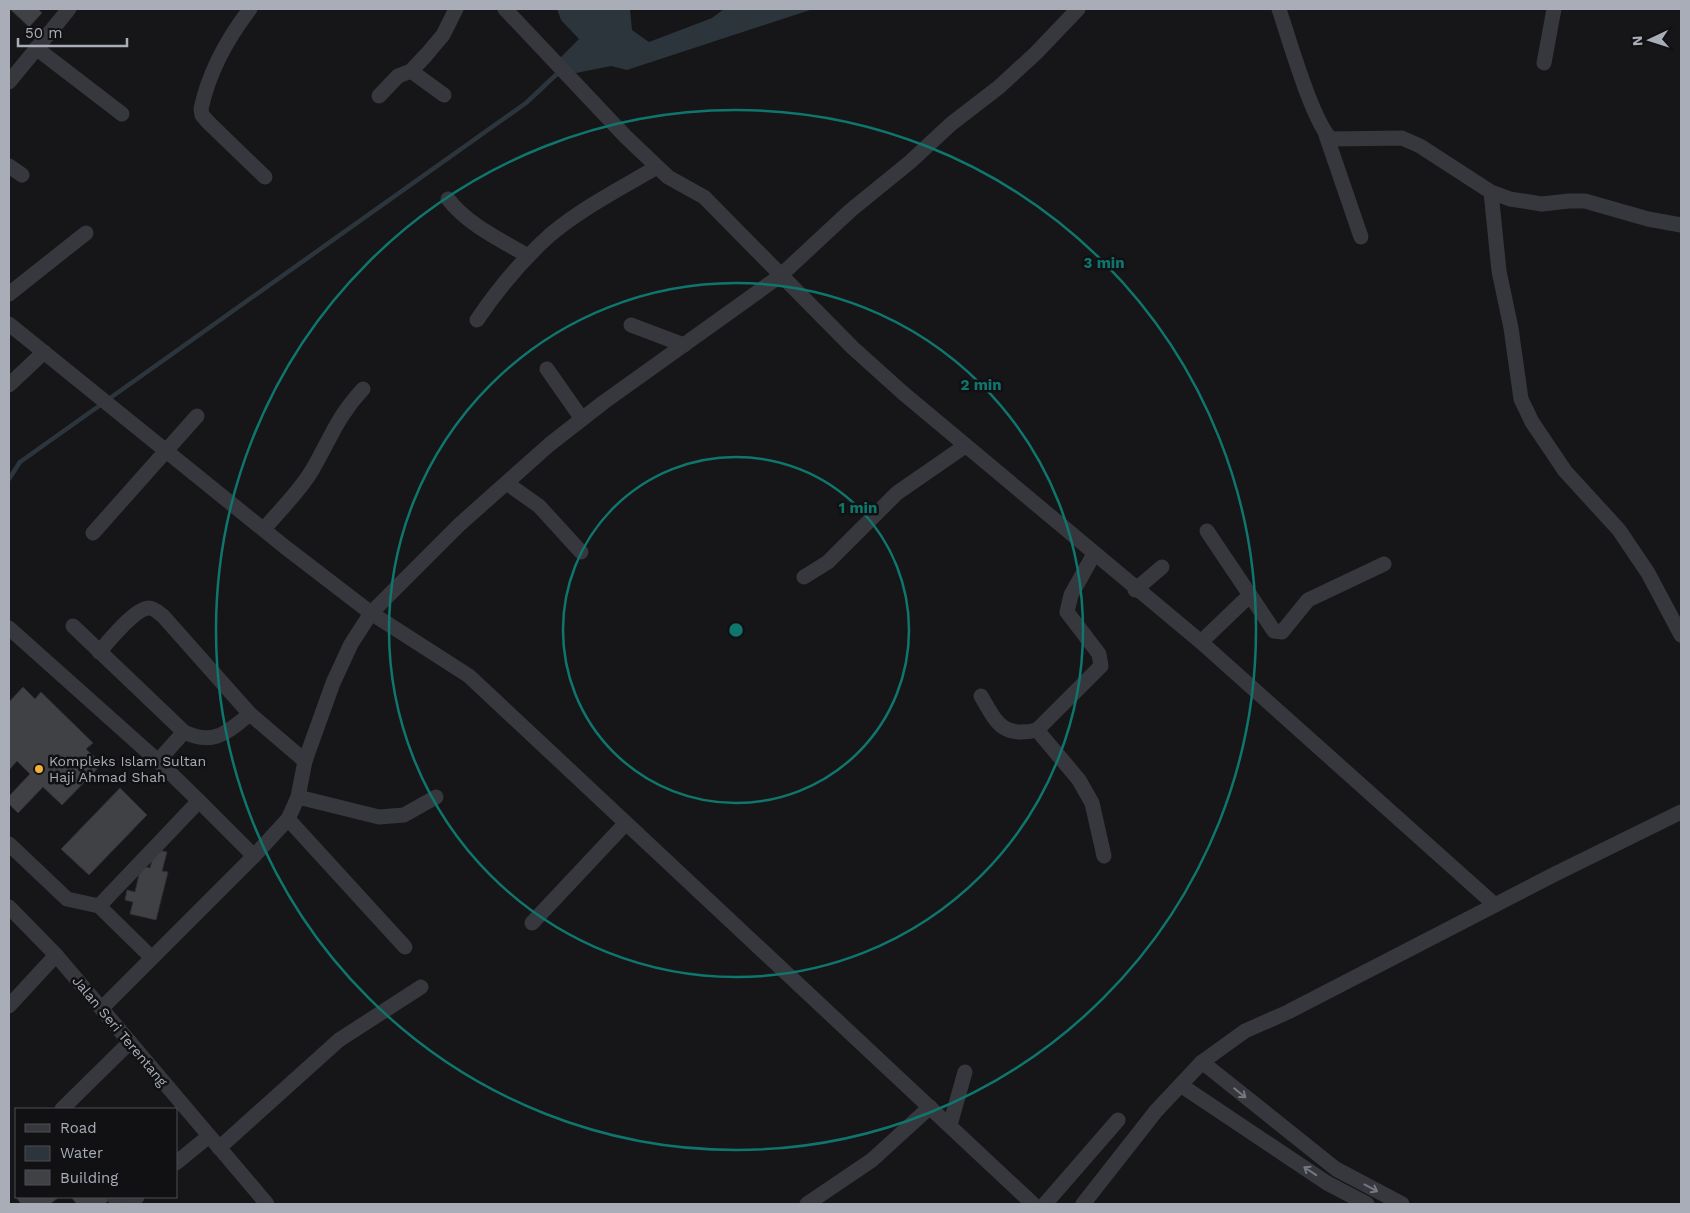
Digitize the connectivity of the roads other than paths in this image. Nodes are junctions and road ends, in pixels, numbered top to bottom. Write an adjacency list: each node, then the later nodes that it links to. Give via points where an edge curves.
1 (69, 9): 8 (street)
2 (250, 9): 19 (street, via 212,70 201,109 208,122)
3 (456, 9): 10 (street, via 442,35)
4 (505, 9): 17 (street, via 585,96)
5 (1078, 9): 26 (street, via 999,87 851,210)
6 (1279, 9): 15 (street, via 1307,92)
7 (1554, 9): 9 (street)
8 (36, 48): 11 (street); 14 (street)
9 (1544, 63)
10 (411, 71): 12 (street, via 398,76); 13 (street)
11 (9, 82)
12 (379, 96)
13 (444, 96)
14 (122, 114)
15 (1326, 135): 20 (street, via 1331,140 1402,138); 24 (street)
16 (9, 166): 18 (street)
17 (657, 167): 25 (street, via 572,219); 26 (street, via 668,177 704,197)
18 (22, 175)
19 (265, 177)
20 (1491, 192): 22 (street, via 1534,204 1585,201); 54 (street, via 1499,271 1521,399 1565,472 1618,530 1648,573)
21 (448, 200): 25 (street, via 470,221)
22 (1681, 225)
23 (86, 232): 27 (street)
24 (1361, 237)
25 (528, 256): 28 (street, via 504,282)
26 (780, 276): 31 (street); 38 (street, via 853,348)
27 (9, 294)
28 (477, 320)
29 (9, 324): 32 (street)
30 (631, 325): 31 (street)
31 (684, 345): 37 (street)
32 (44, 352): 34 (street); 39 (street)
33 (547, 369): 37 (street)
34 (9, 385)
35 (363, 389): 41 (street, via 346,408 298,491)
36 (198, 416): 39 (street)
37 (582, 419): 40 (street)
38 (965, 446): 45 (street); 48 (street, via 897,493 828,562)
39 (166, 452): 41 (street); 43 (street)
40 (508, 484): 44 (street, via 539,506); 51 (street, via 459,525)
41 (264, 529): 51 (street)
42 (1207, 530): 50 (street)
43 (93, 533)
44 (581, 552)
45 (1094, 554): 49 (street); 59 (street, via 1067,604 1067,612 1099,654 1101,666)
46 (1384, 564): 50 (street, via 1308,600 1282,632 1274,631)
47 (1162, 567): 49 (street)
48 (804, 577)
49 (1136, 590): 55 (street)
50 (1250, 595): 55 (street)
51 (371, 613): 62 (street, via 350,644); 68 (street, via 469,676)
52 (73, 626): 56 (street)
53 (9, 628): 61 (street)
54 (1681, 635)
55 (1201, 642): 72 (street)
56 (99, 652): 58 (street, via 136,614 153,609 163,616); 60 (street)
57 (982, 696): 59 (street, via 996,722 1009,732)
58 (250, 714): 60 (street, via 213,738 199,739); 62 (street)
59 (1037, 730): 71 (street, via 1079,780 1092,803)
60 (184, 732): 61 (street)
61 (158, 761): 65 (street)
62 (305, 761): 63 (street)
63 (298, 797): 64 (street, via 380,817 404,815); 67 (street)
64 (436, 797)
65 (199, 801): 70 (street); 73 (street)
66 (1681, 812): 72 (street)
67 (288, 819): 70 (street); 76 (street)
68 (625, 824): 75 (street); 86 (street)
69 (9, 844): 73 (street, via 67,899)
70 (254, 856): 78 (street)
71 (1104, 856)
72 (1495, 905): 83 (street, via 1245,1031)
73 (99, 906): 78 (street)
74 (9, 907): 77 (street, Jalan Seri Terentang)
75 (532, 923)
76 (405, 946)
77 (56, 955): 80 (street); 81 (street, Jalan Seri Terentang)
78 (152, 958): 81 (street)
79 (421, 987): 91 (street, via 339,1040)
80 (9, 1006)
81 (102, 1008): 82 (street, Jalan Seri Terentang)
82 (130, 1042): 87 (street); 90 (street, Jalan Seri Terentang)
83 (1202, 1062): 85 (street); 99 (street, one-way to 99, via 1336,1169)
84 (965, 1072): 89 (street)
85 (1182, 1086): 97 (street, via 1156,1111); 98 (street, one-way to 85, via 1327,1183)
86 (930, 1107): 89 (street); 94 (street, via 872,1160)
87 (63, 1108)
88 (1118, 1120): 96 (street)
89 (950, 1125): 95 (street)
90 (209, 1136): 91 (street, Jalan Seri Terentang); 92 (street)
91 (219, 1148): 93 (street, Jalan Seri Terentang)
92 (178, 1161)
93 (266, 1204)
94 (807, 1204)
95 (1033, 1204)
96 (1046, 1204)
97 (1083, 1204)
98 (1367, 1204)
99 (1402, 1204)

